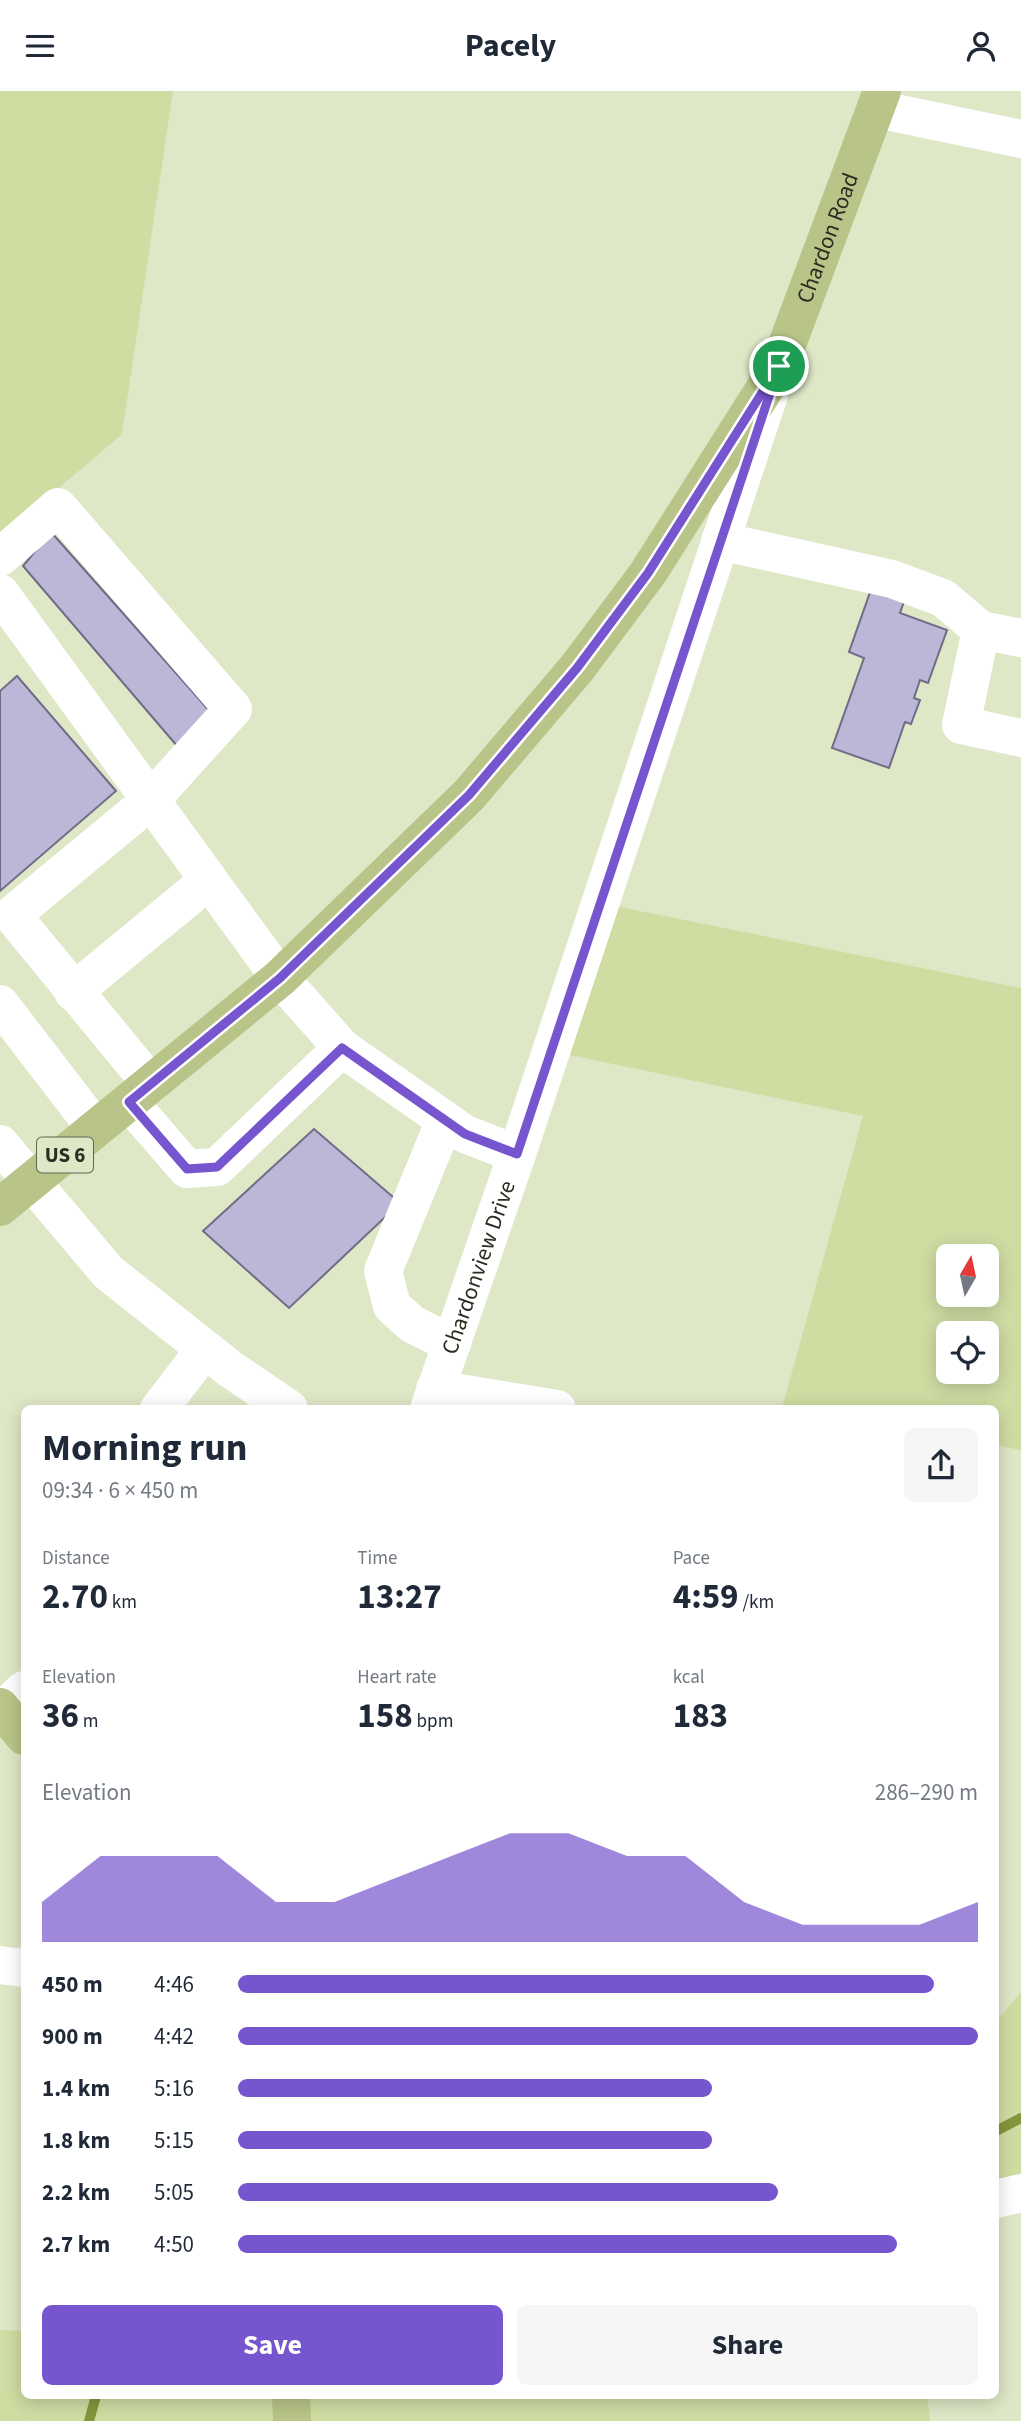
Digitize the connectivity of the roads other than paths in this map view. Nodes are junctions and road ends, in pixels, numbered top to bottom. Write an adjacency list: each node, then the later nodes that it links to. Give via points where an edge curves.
1 (879, 100): 2 (street); 3 (main road, Chardon Road / US 6)
2 (1021, 139)
3 (779, 366): 4 (street, Chardonview Drive); 12 (main road, Chardon Road / US 6, via 648,573 577,668 469,795)
4 (720, 541): 7 (street, via 892,579 943,598); 20 (street, Chardonview Drive)
5 (0, 557): 10 (street, via 58,507 233,709)
6 (0, 593): 10 (street)
7 (981, 630): 8 (street); 9 (street, via 961,725)
8 (1021, 638)
9 (1021, 738)
10 (150, 801): 11 (street); 13 (street, via 12,915)
11 (208, 881): 12 (street); 13 (street)
12 (280, 978): 15 (street); 16 (main road, Chardon Road / US 6)
13 (73, 992): 16 (street)
14 (0, 1004): 18 (street)
15 (342, 1048): 16 (street, via 217,1167 187,1169); 17 (street)
16 (140, 1093): 18 (main road, Chardon Road / US 6)
17 (445, 1119): 20 (street, via 465,1134); 23 (street, via 383,1271 392,1305 412,1324)
18 (96, 1129): 21 (main road, Chardon Road / US 6)
19 (0, 1145): 21 (street)
20 (517, 1154): 23 (street, Chardonview Drive)
21 (31, 1182): 22 (main road, Chardon Road / US 6); 24 (street, via 108,1272)
22 (0, 1207)
23 (452, 1344): 25 (street, Chardonview Drive)
24 (205, 1349): 26 (street); 27 (street)
25 (432, 1399): 28 (street)
26 (162, 1405)
27 (283, 1405)
28 (507, 1405)
29 (0, 1965): 30 (street)
30 (21, 1968)
31 (1021, 2193): 32 (street)
32 (999, 2198)
33 (290, 2399): 34 (main road)
34 (292, 2421)

